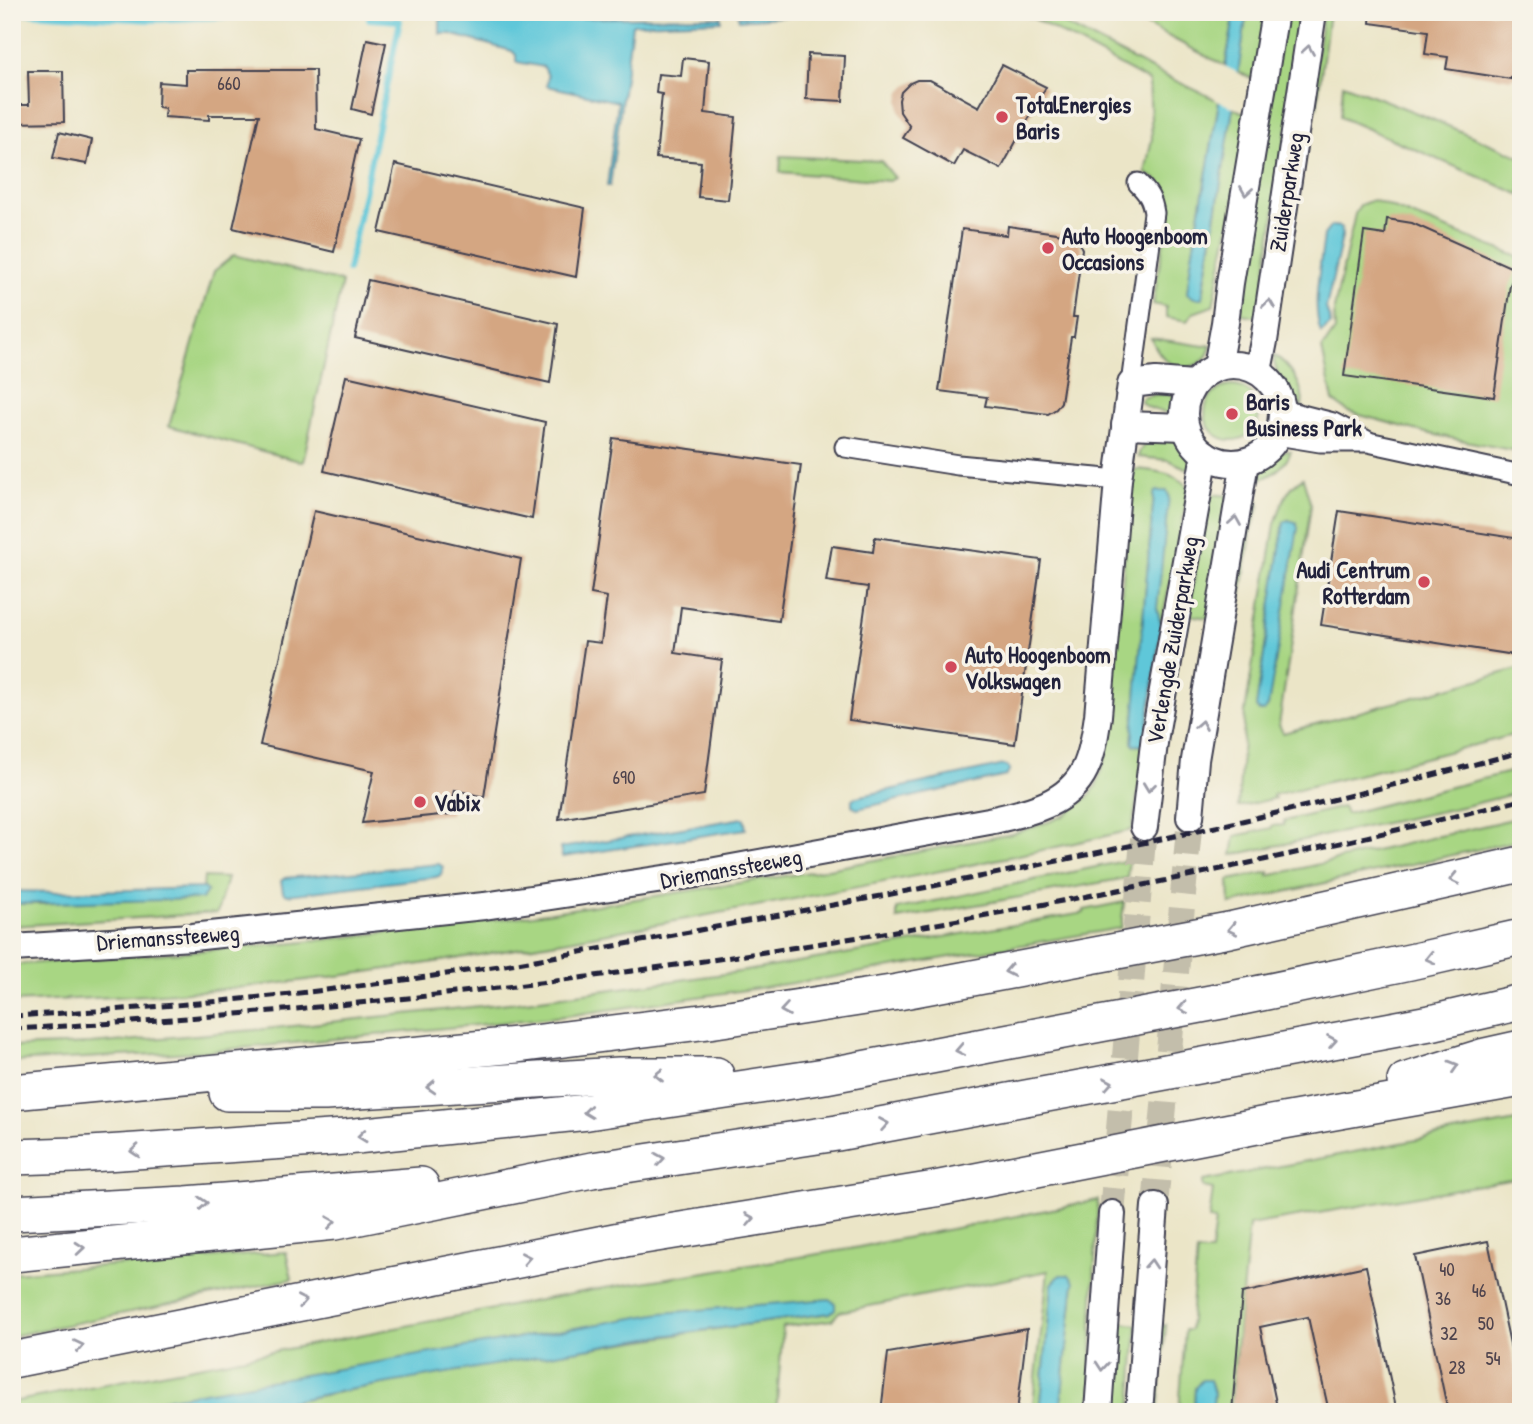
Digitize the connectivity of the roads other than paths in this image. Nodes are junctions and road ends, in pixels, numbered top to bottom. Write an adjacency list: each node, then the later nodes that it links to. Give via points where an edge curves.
1 (1275, 12): 4 (main road, Zuiderparkweg, one-way to 4)
2 (1313, 12): 5 (main road, Zuiderparkweg, one-way to 2)
3 (1138, 183): 6 (street, Driemanssteeweg, via 1149,194 1154,213)
4 (1217, 367): 5 (main road, via 1242,365); 7 (main road)
5 (1258, 371): 8 (main road, via 1280,398)
6 (1131, 384): 7 (main road); 9 (main road, Driemanssteeweg)
7 (1193, 384): 10 (main road, via 1183,409)
8 (1279, 423): 13 (main road, via 1271,444); 14 (street, via 1320,442 1368,442)
9 (1125, 425): 10 (main road); 15 (main road, Driemanssteeweg)
10 (1185, 427): 12 (main road, via 1192,443)
11 (845, 447): 15 (street)
12 (1205, 454): 13 (main road, via 1214,460); 17 (main road, Verlengde Zuiderparkweg, one-way to 17, via 1155,735)
13 (1245, 462): 16 (main road, Verlengde Zuiderparkweg, one-way to 13, via 1195,760)
14 (1521, 475)
15 (1118, 480): 20 (main road, Driemanssteeweg, via 1093,747 1076,784 1041,807 989,821 710,872 484,906 192,937)
16 (1190, 817)
17 (1144, 827)
18 (1521, 864): 25 (highway, one-way to 25, via 1229,930 898,992 722,1019 503,1046)
19 (1521, 937): 23 (highway, one-way to 23, via 1232,999)
20 (12, 948)
21 (1521, 1002): 28 (highway, one-way to 21, via 838,1133)
22 (1521, 1048): 26 (highway, one-way to 22)
23 (825, 1076): 25 (highway, one-way to 25, via 619,1075 324,1093); 27 (highway, one-way to 27, via 588,1112 346,1137)
24 (1521, 1079): 26 (highway)
25 (12, 1093)
26 (1272, 1123): 33 (highway, one-way to 26, via 625,1239 935,1189)
27 (12, 1157)
28 (592, 1170): 30 (highway, one-way to 28, via 186,1204); 32 (highway, one-way to 28, via 335,1222)
29 (1155, 1206): 35 (main road, one-way to 29)
30 (12, 1213)
31 (1112, 1214): 34 (main road, one-way to 34)
32 (12, 1254)
33 (12, 1360)
34 (1098, 1412)
35 (1139, 1412)

